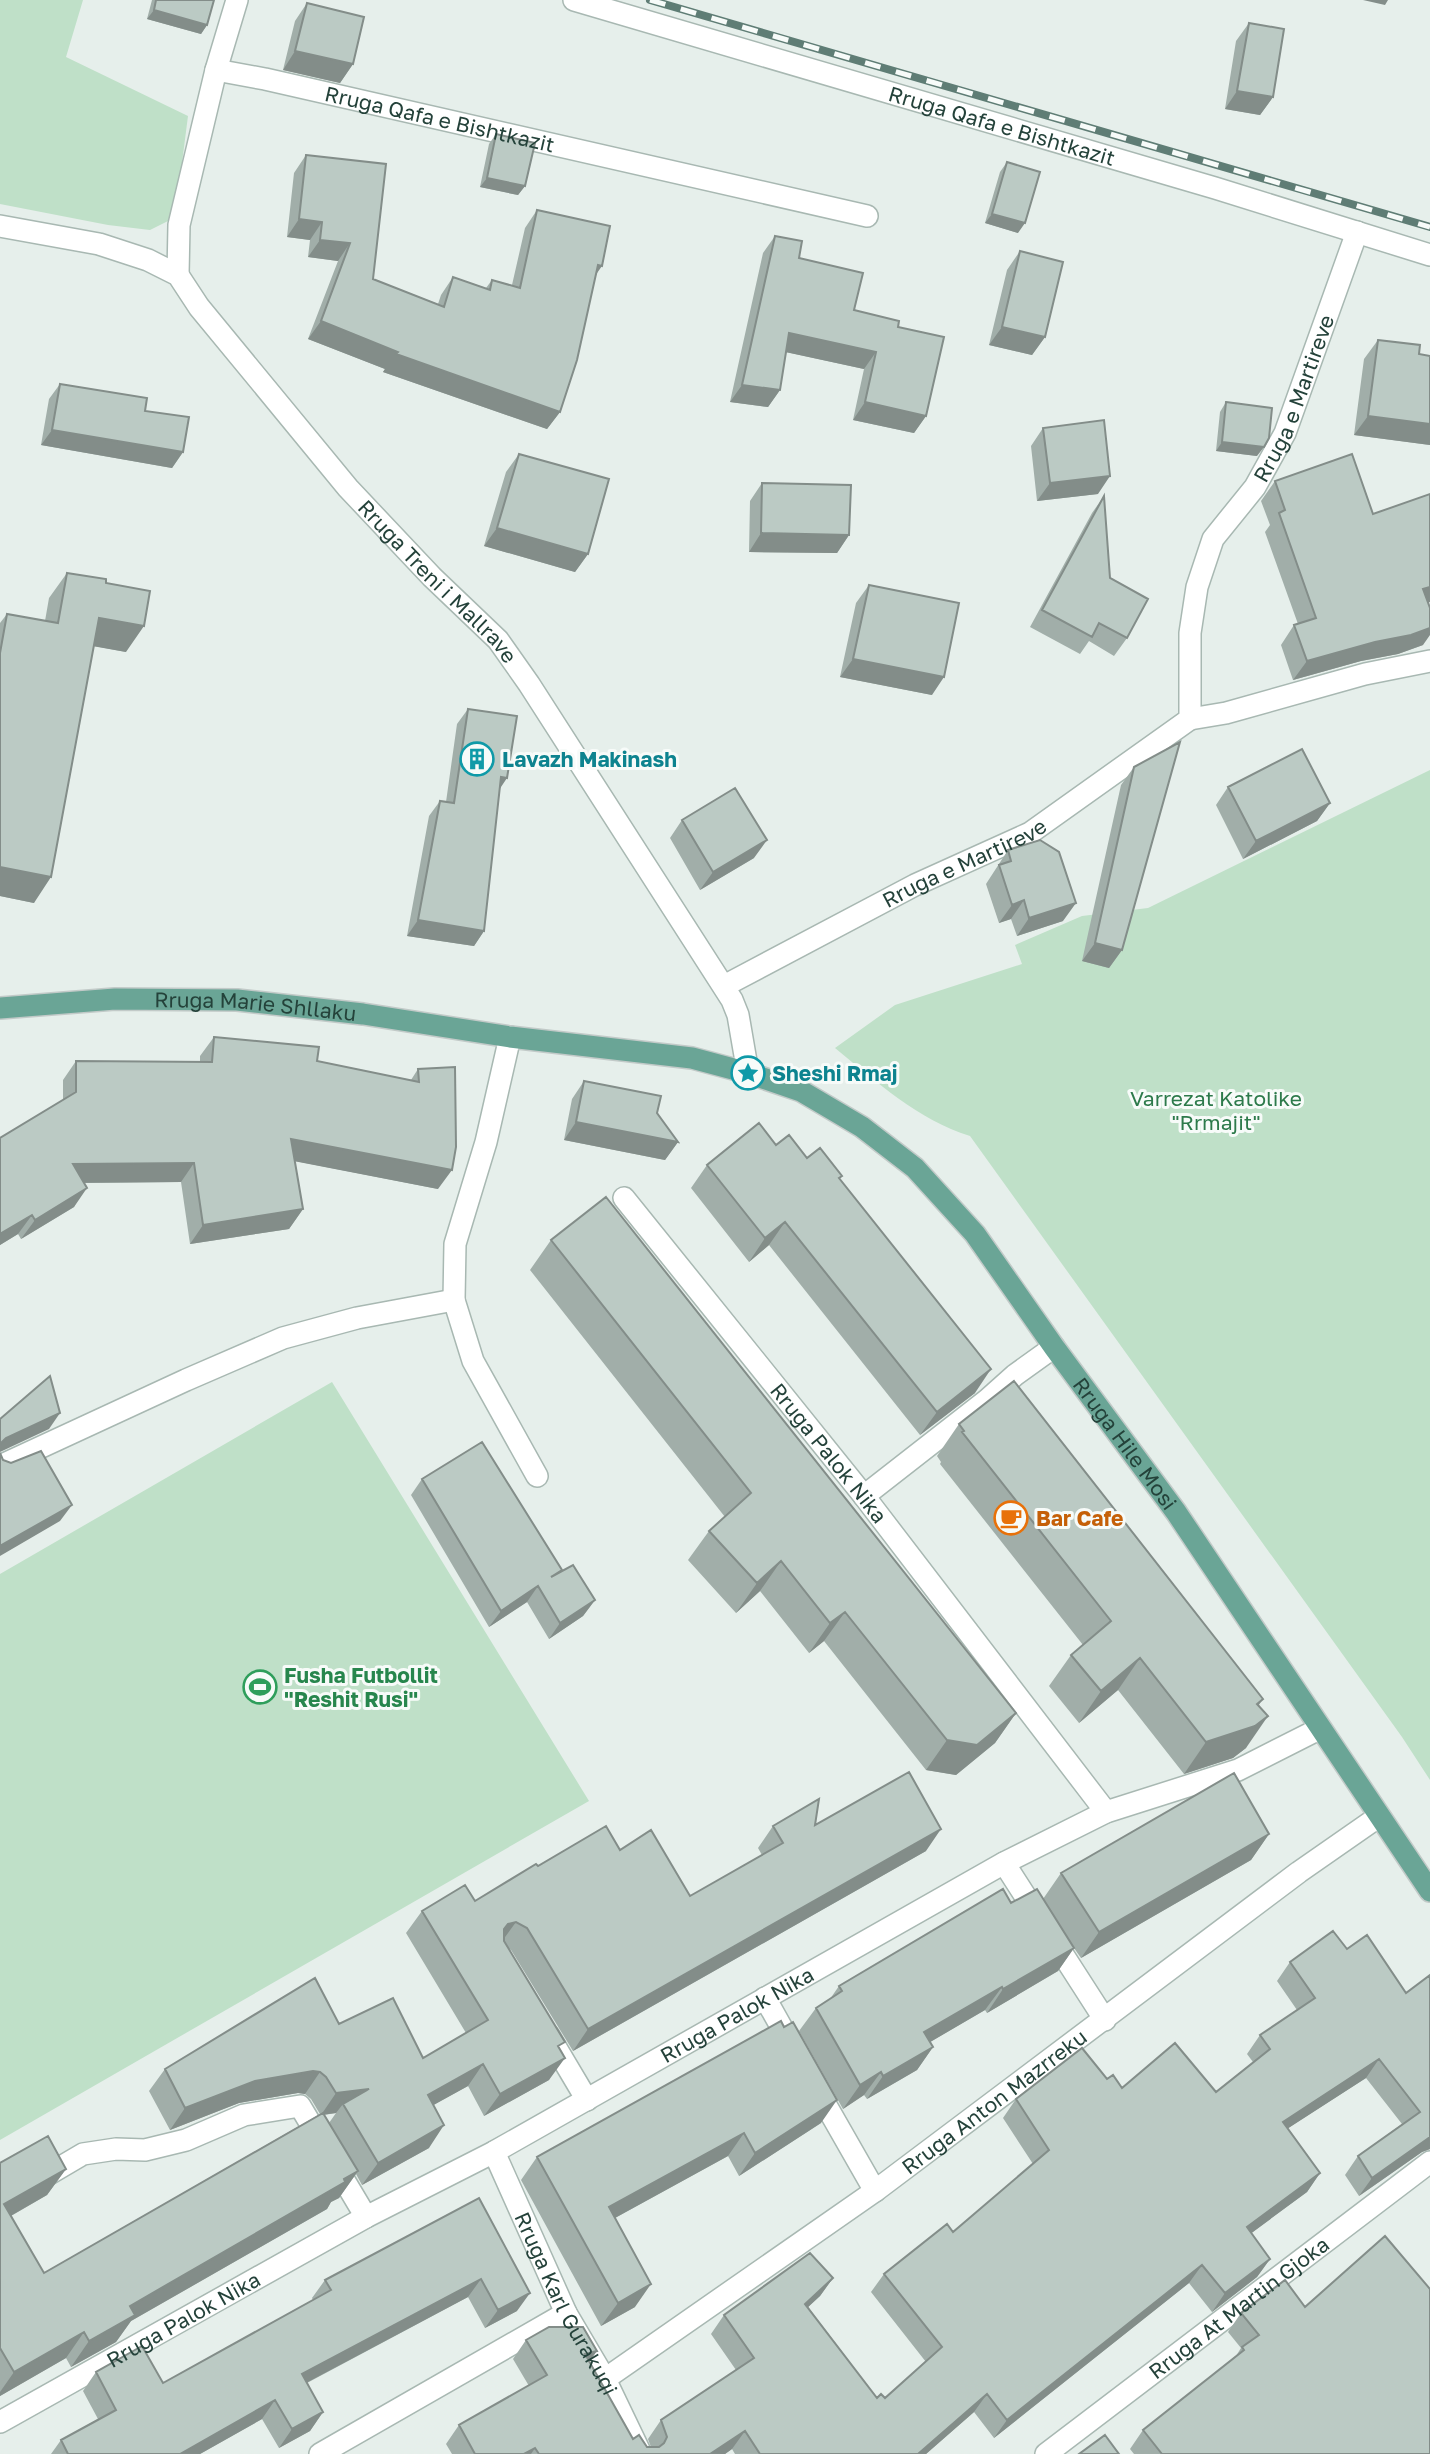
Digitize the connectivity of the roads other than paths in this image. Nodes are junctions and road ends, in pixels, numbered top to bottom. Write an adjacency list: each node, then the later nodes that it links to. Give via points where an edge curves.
1 (237, 0): 3 (street)
2 (574, 0): 6 (street, Rruga Qafa e Bishtkazit)
3 (216, 70): 4 (street, Rruga Qafa e Bishtkazit); 8 (street, via 179,225)
4 (867, 216)
5 (0, 226): 8 (street, via 99,244)
6 (1357, 232): 7 (street, Rruga Qafa e Bishtkazit); 10 (street, Rruga e Martireve, via 1285,433 1255,487 1213,539 1197,587 1192,622)
7 (1430, 255)
8 (178, 275): 11 (street, Rruga Treni i Mallrave, via 199,307 348,488 498,640)
9 (1430, 661): 10 (street, Rruga e Martireve)
10 (1190, 719): 11 (street, Rruga e Martireve, via 1030,833 915,886)
11 (724, 986): 14 (street, Rruga Treni i Mallrave, via 738,1015)
12 (0, 1007): 13 (main road, Rruga Marie Shllaku, via 114,999 237,1000)
13 (510, 1037): 14 (main road, Rruga Marie Shllaku, via 692,1058); 16 (street, via 486,1142 455,1244)
14 (748, 1073): 17 (main road, Rruga Hile Mosi, via 801,1091 862,1127 915,1168 975,1234)
15 (624, 1198): 20 (street, Rruga Palok Nika)
16 (454, 1300): 18 (street, via 283,1338); 19 (street, via 473,1362)
17 (1054, 1347): 20 (street); 21 (main road, Rruga Hile Mosi, via 1175,1512)
18 (0, 1466)
19 (537, 1476)
20 (864, 1496): 22 (street, Rruga Palok Nika)
21 (1319, 1729): 22 (street, Rruga Palok Nika, via 1238,1770); 23 (main road, Rruga Hile Mosi)
22 (1107, 1812): 24 (street, Rruga Palok Nika)
23 (1378, 1817): 25 (main road, Rruga Hile Mosi); 28 (street, Rruga Anton Mazrreku)
24 (1004, 1863): 26 (street, Rruga Palok Nika); 28 (street)
25 (1430, 1891)
26 (765, 1998): 29 (street, Rruga Palok Nika); 33 (street)
27 (536, 2016): 29 (street)
28 (1105, 2020): 33 (street, Rruga Anton Mazrreku)
29 (587, 2100): 30 (street, Rruga Palok Nika)
30 (494, 2152): 34 (street, Rruga Palok Nika); 35 (street, Rruga Karl Gurakuqi)
31 (1430, 2162): 41 (street, Rruga At Martin Gjoka)
32 (49, 2174): 34 (street, via 83,2154 145,2150 186,2140 244,2115 300,2106)
33 (875, 2191): 36 (street, Rruga Anton Mazrreku)
34 (366, 2217): 37 (street, Rruga Palok Nika)
35 (566, 2313): 36 (street, Rruga Karl Gurakuqi); 38 (street)
36 (605, 2379): 39 (street, Rruga Karl Gurakuqi)
37 (0, 2422)
38 (355, 2445): 40 (street)
39 (637, 2453)
40 (320, 2454)
41 (1046, 2454)

